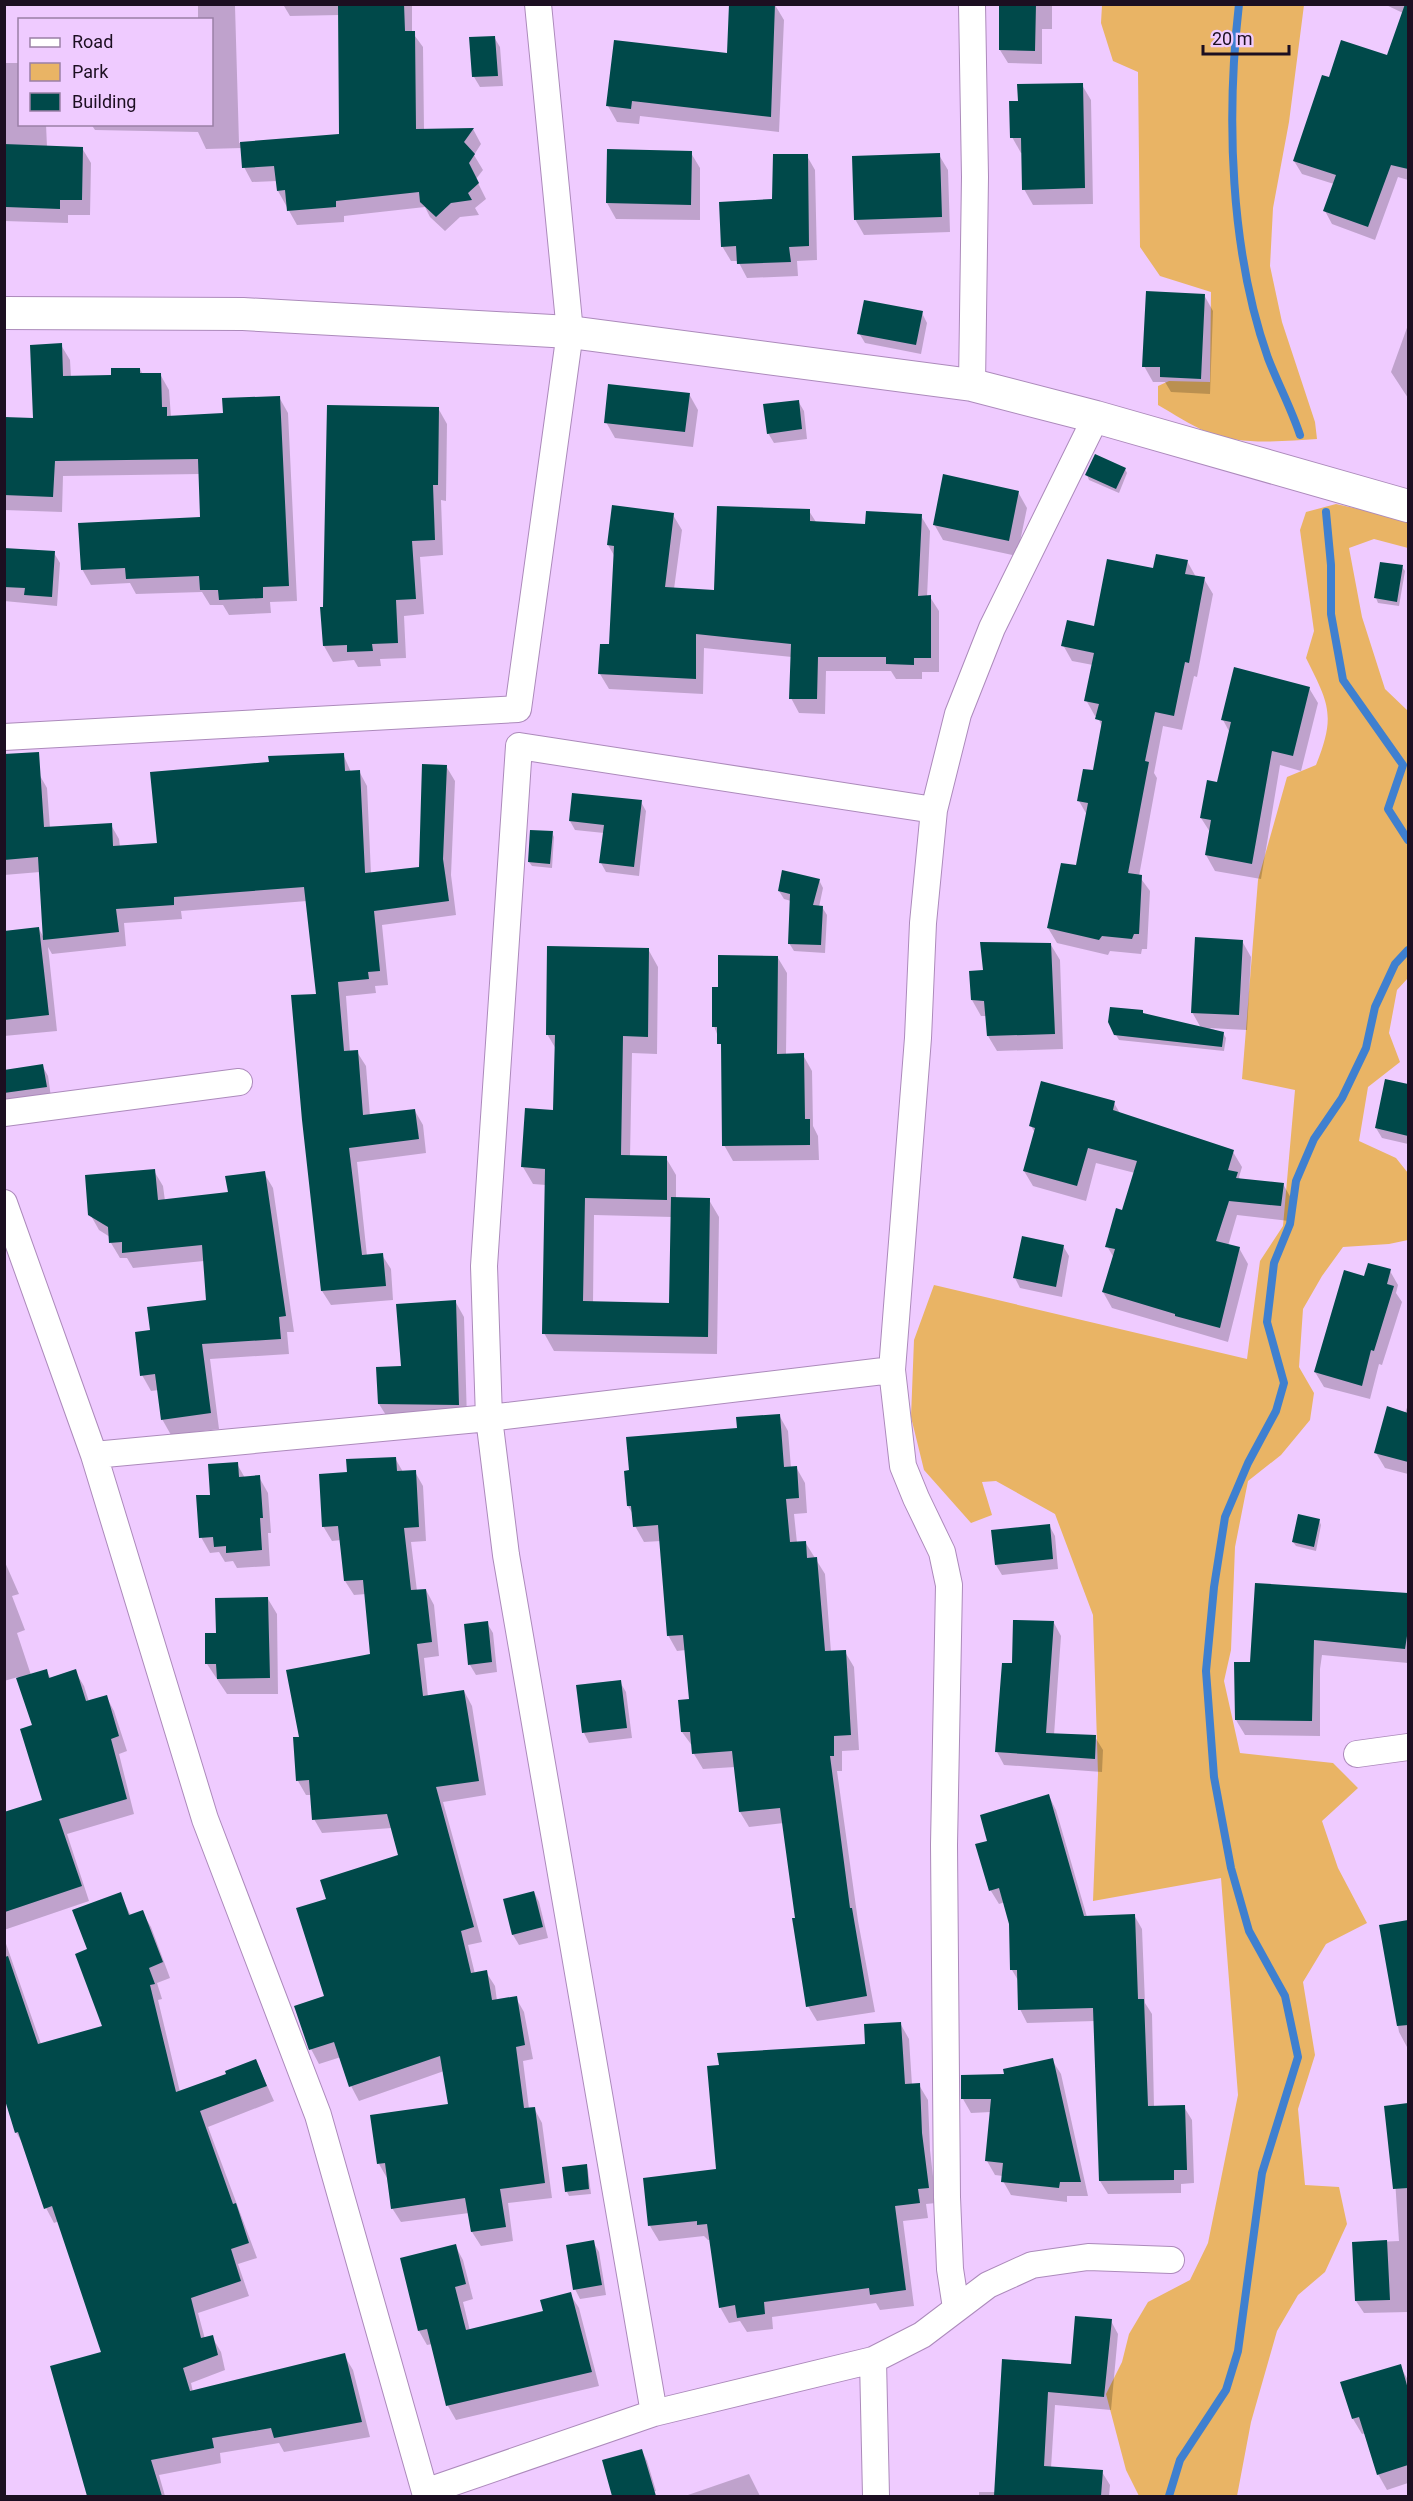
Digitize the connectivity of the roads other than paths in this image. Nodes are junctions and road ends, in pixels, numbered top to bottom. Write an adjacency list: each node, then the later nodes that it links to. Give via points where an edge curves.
1 (538, 4): 4 (street)
2 (972, 4): 5 (street)
3 (4, 313): 4 (street, via 243,315)
4 (570, 332): 5 (street); 8 (street)
5 (972, 386): 6 (street)
6 (1096, 417): 7 (street); 11 (street, via 992,628 958,714)
7 (1408, 506)
8 (518, 709): 9 (street); 10 (street)
9 (4, 737)
10 (519, 746): 11 (street); 16 (street, via 484,1266)
11 (934, 810): 15 (street, via 922,923 918,1038)
12 (239, 1082): 13 (street)
13 (4, 1113)
14 (4, 1203): 17 (street)
15 (892, 1370): 16 (street); 21 (street, via 903,1466 942,1552 949,1585 944,1845 948,2209)
16 (489, 1418): 17 (street); 23 (street, via 506,1555)
17 (94, 1455): 24 (street, via 205,1819 318,2115)
18 (1408, 1747): 19 (street)
19 (1357, 1754)
20 (1171, 2260): 21 (street, via 1088,2257 1032,2265 988,2285)
21 (956, 2308): 22 (street, via 922,2335)
22 (873, 2360): 23 (street); 25 (street)
23 (654, 2413): 24 (street)
24 (417, 2494)
25 (876, 2496)

